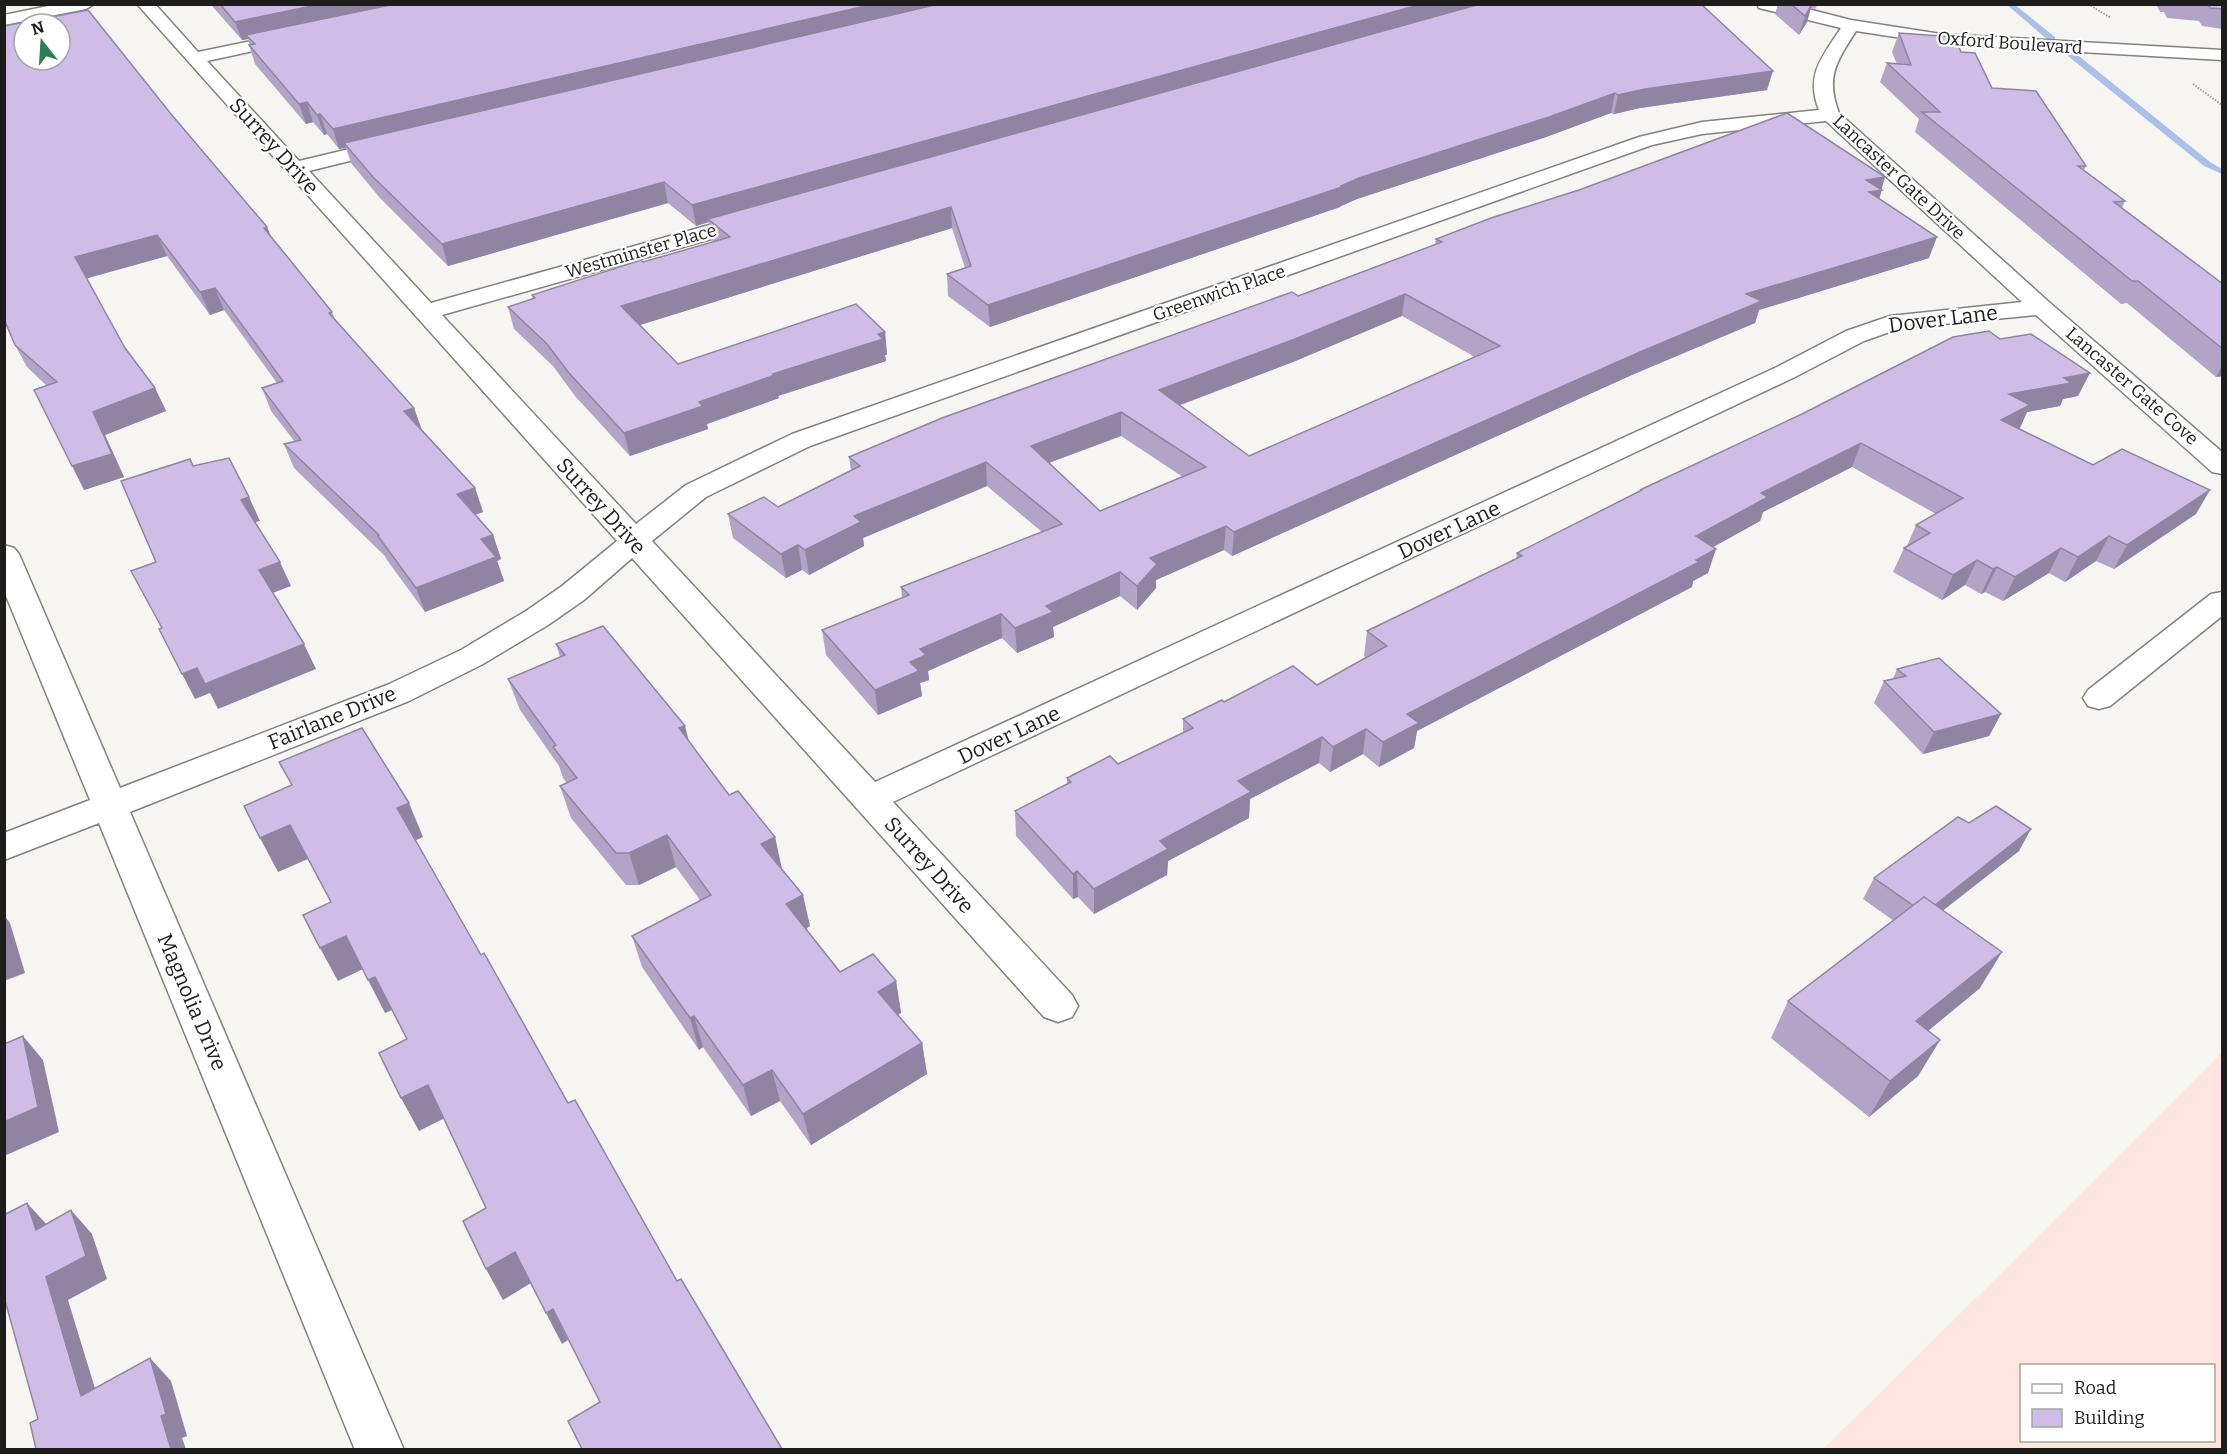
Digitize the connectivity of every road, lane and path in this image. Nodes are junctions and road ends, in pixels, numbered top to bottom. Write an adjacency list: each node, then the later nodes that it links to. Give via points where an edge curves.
1 (86, 4): 4 (street)
2 (145, 4): 8 (street, Surrey Drive)
3 (1765, 4): 5 (street, Oxford Boulevard)
4 (4, 20)
5 (1851, 25): 7 (street, Oxford Boulevard, via 1987,43); 9 (street, Lancaster Gate Drive, via 1821,80 1821,96)
6 (306, 34): 8 (street)
7 (2223, 55)
8 (193, 58): 11 (street, Surrey Drive)
9 (1830, 115): 13 (street, Lancaster Gate Drive); 16 (street, Greenwich Place, via 1702,128 1646,141 812,436 722,477 674,507)
10 (410, 141): 11 (street)
11 (294, 168): 14 (street, Surrey Drive)
12 (769, 215): 14 (street, Westminster Place)
13 (2041, 307): 15 (street, Lancaster Gate Cove); 20 (street, Dover Lane, via 1898,321 1855,336 1776,377)
14 (425, 312): 16 (street, Surrey Drive)
15 (2223, 466)
16 (633, 541): 20 (street, Surrey Drive); 21 (street, Fairlane Drive, via 573,593 472,657 398,693)
17 (4, 554): 21 (street, Magnolia Drive)
18 (2223, 602): 19 (street)
19 (2099, 698)
20 (869, 799): 23 (street, Surrey Drive)
21 (110, 806): 22 (street, Fairlane Drive); 24 (street, Magnolia Drive)
22 (4, 847)
23 (1058, 1006)
24 (380, 1449)

